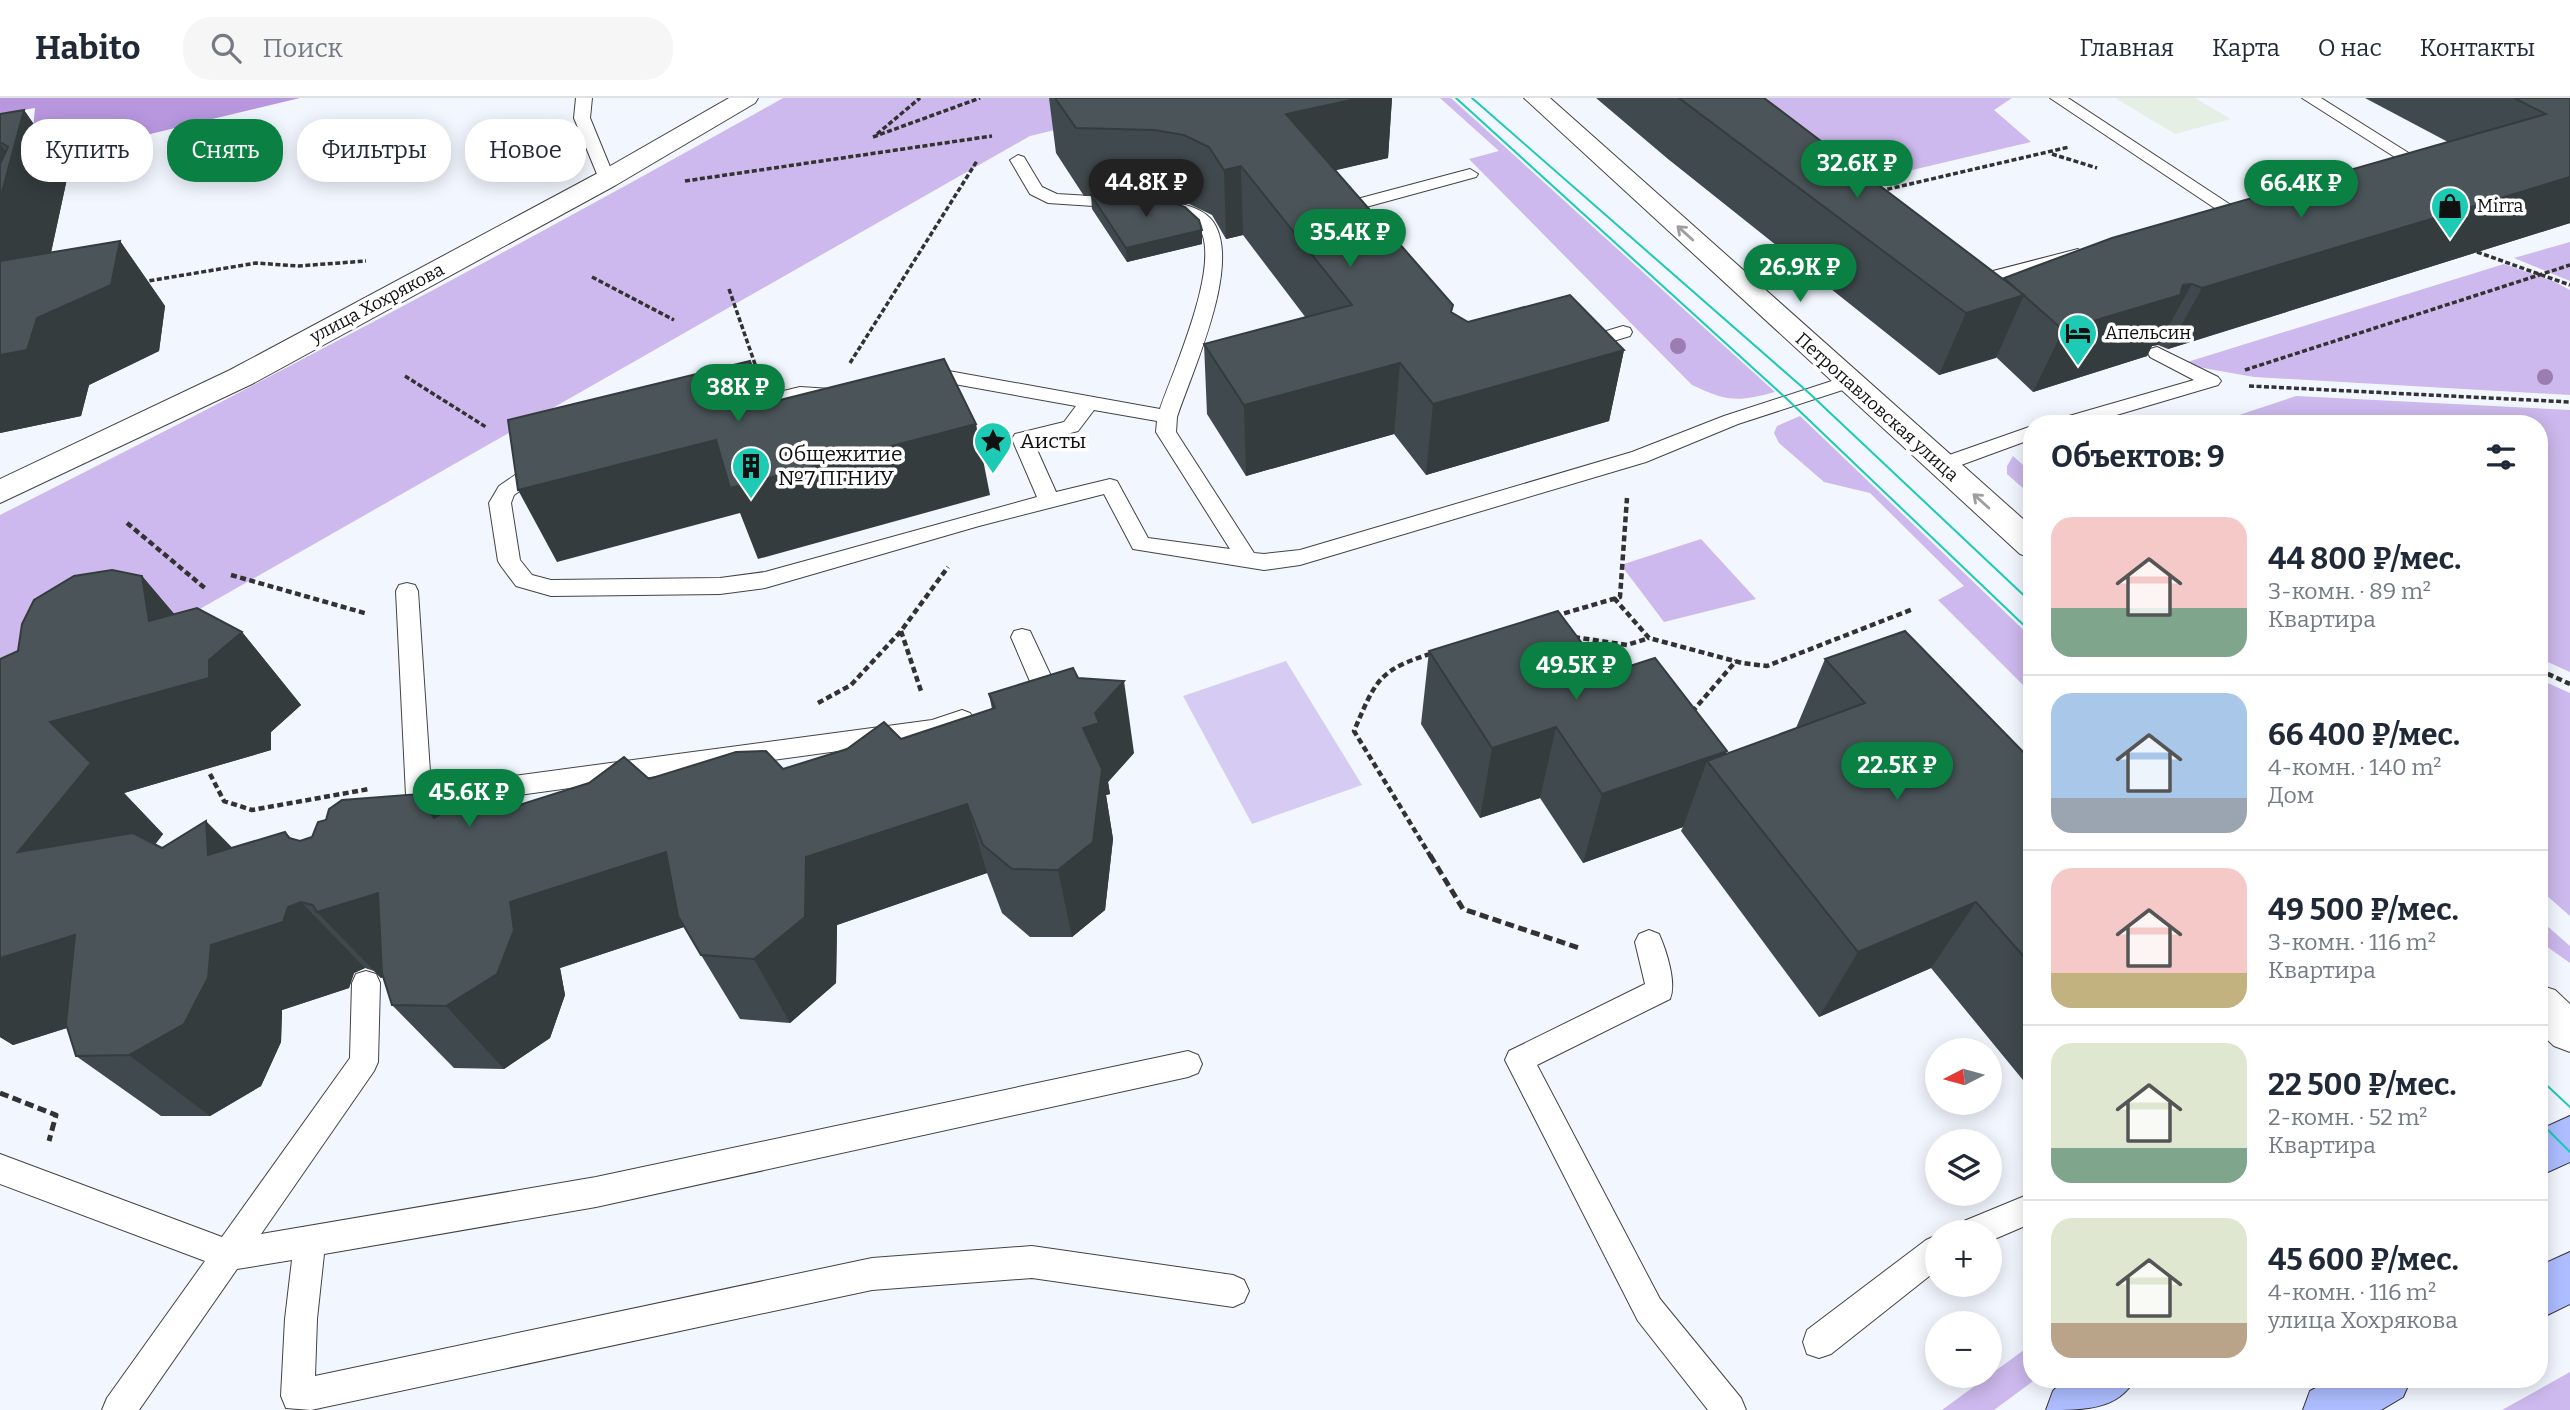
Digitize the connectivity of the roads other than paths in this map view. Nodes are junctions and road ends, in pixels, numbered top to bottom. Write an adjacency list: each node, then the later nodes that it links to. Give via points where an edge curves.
1 (584, 98): 9 (lane, via 582,118)
2 (746, 98): 9 (street, улица Хохрякова)
3 (1536, 98): 18 (street, Петропавловская улица, one-way to 3)
4 (2058, 98): 11 (lane, via 2241,211)
5 (2310, 98): 7 (lane, via 2415,162)
6 (1018, 160): 23 (lane, via 1036,190 1054,199 1172,206 1199,215 1210,229 1217,253 1212,289)
7 (2379, 172)
8 (1470, 174): 10 (lane)
9 (607, 179): 27 (street, улица Хохрякова, via 241,377)
10 (1333, 211)
11 (2208, 220)
12 (2089, 251): 13 (lane)
13 (1945, 289)
14 (1623, 332): 15 (lane)
15 (1558, 351)
16 (2157, 353): 22 (lane, via 2211,381)
17 (909, 380): 20 (lane, via 932,374)
18 (1848, 382): 26 (street, Петропавловская улица); 30 (lane, via 1731,420 1639,457 1300,557 1264,562)
19 (862, 391): 21 (lane, via 800,393)
20 (1089, 403): 23 (lane); 28 (lane, via 1071,427 1022,439)
21 (716, 412)
22 (2093, 415)
23 (1167, 417): 30 (lane, via 1166,432)
24 (2023, 435): 26 (lane)
25 (563, 453): 28 (lane, via 506,491 500,503 509,561 524,581 551,588 720,586 765,580)
26 (1942, 466): 29 (street, Петропавловская улица, one-way to 26)
27 (0, 492)
28 (1049, 502): 30 (lane, via 1110,486 1141,544)
29 (2023, 538)
30 (1246, 558)
31 (407, 592): 35 (lane)
32 (1022, 637): 33 (lane, via 1046,691)
33 (1009, 704)
34 (983, 712): 35 (lane, via 933,729)
35 (419, 799): 36 (lane)
36 (387, 825)
37 (1649, 942): 57 (lane, via 1660,990 1519,1060 1649,1310)
38 (366, 983): 48 (lane, via 364,1062)
39 (2548, 1012): 40 (street)
40 (2570, 1032)
41 (1188, 1064): 47 (lane, via 596,1192)
42 (2570, 1138): 43 (main road)
43 (2548, 1149)
44 (0, 1169): 48 (lane)
45 (2023, 1212): 46 (lane)
46 (2002, 1221)
47 (310, 1242): 48 (lane); 52 (lane, via 298,1396 872,1275 1032,1262)
48 (229, 1255): 56 (lane)
49 (1925, 1260): 53 (lane)
50 (2570, 1277): 51 (main road)
51 (2548, 1289)
52 (1233, 1291)
53 (1819, 1342)
54 (2092, 1388): 58 (main road)
55 (2369, 1388): 59 (main road)
56 (120, 1410)
57 (1729, 1410)
58 (2072, 1410)
59 (2329, 1410)

